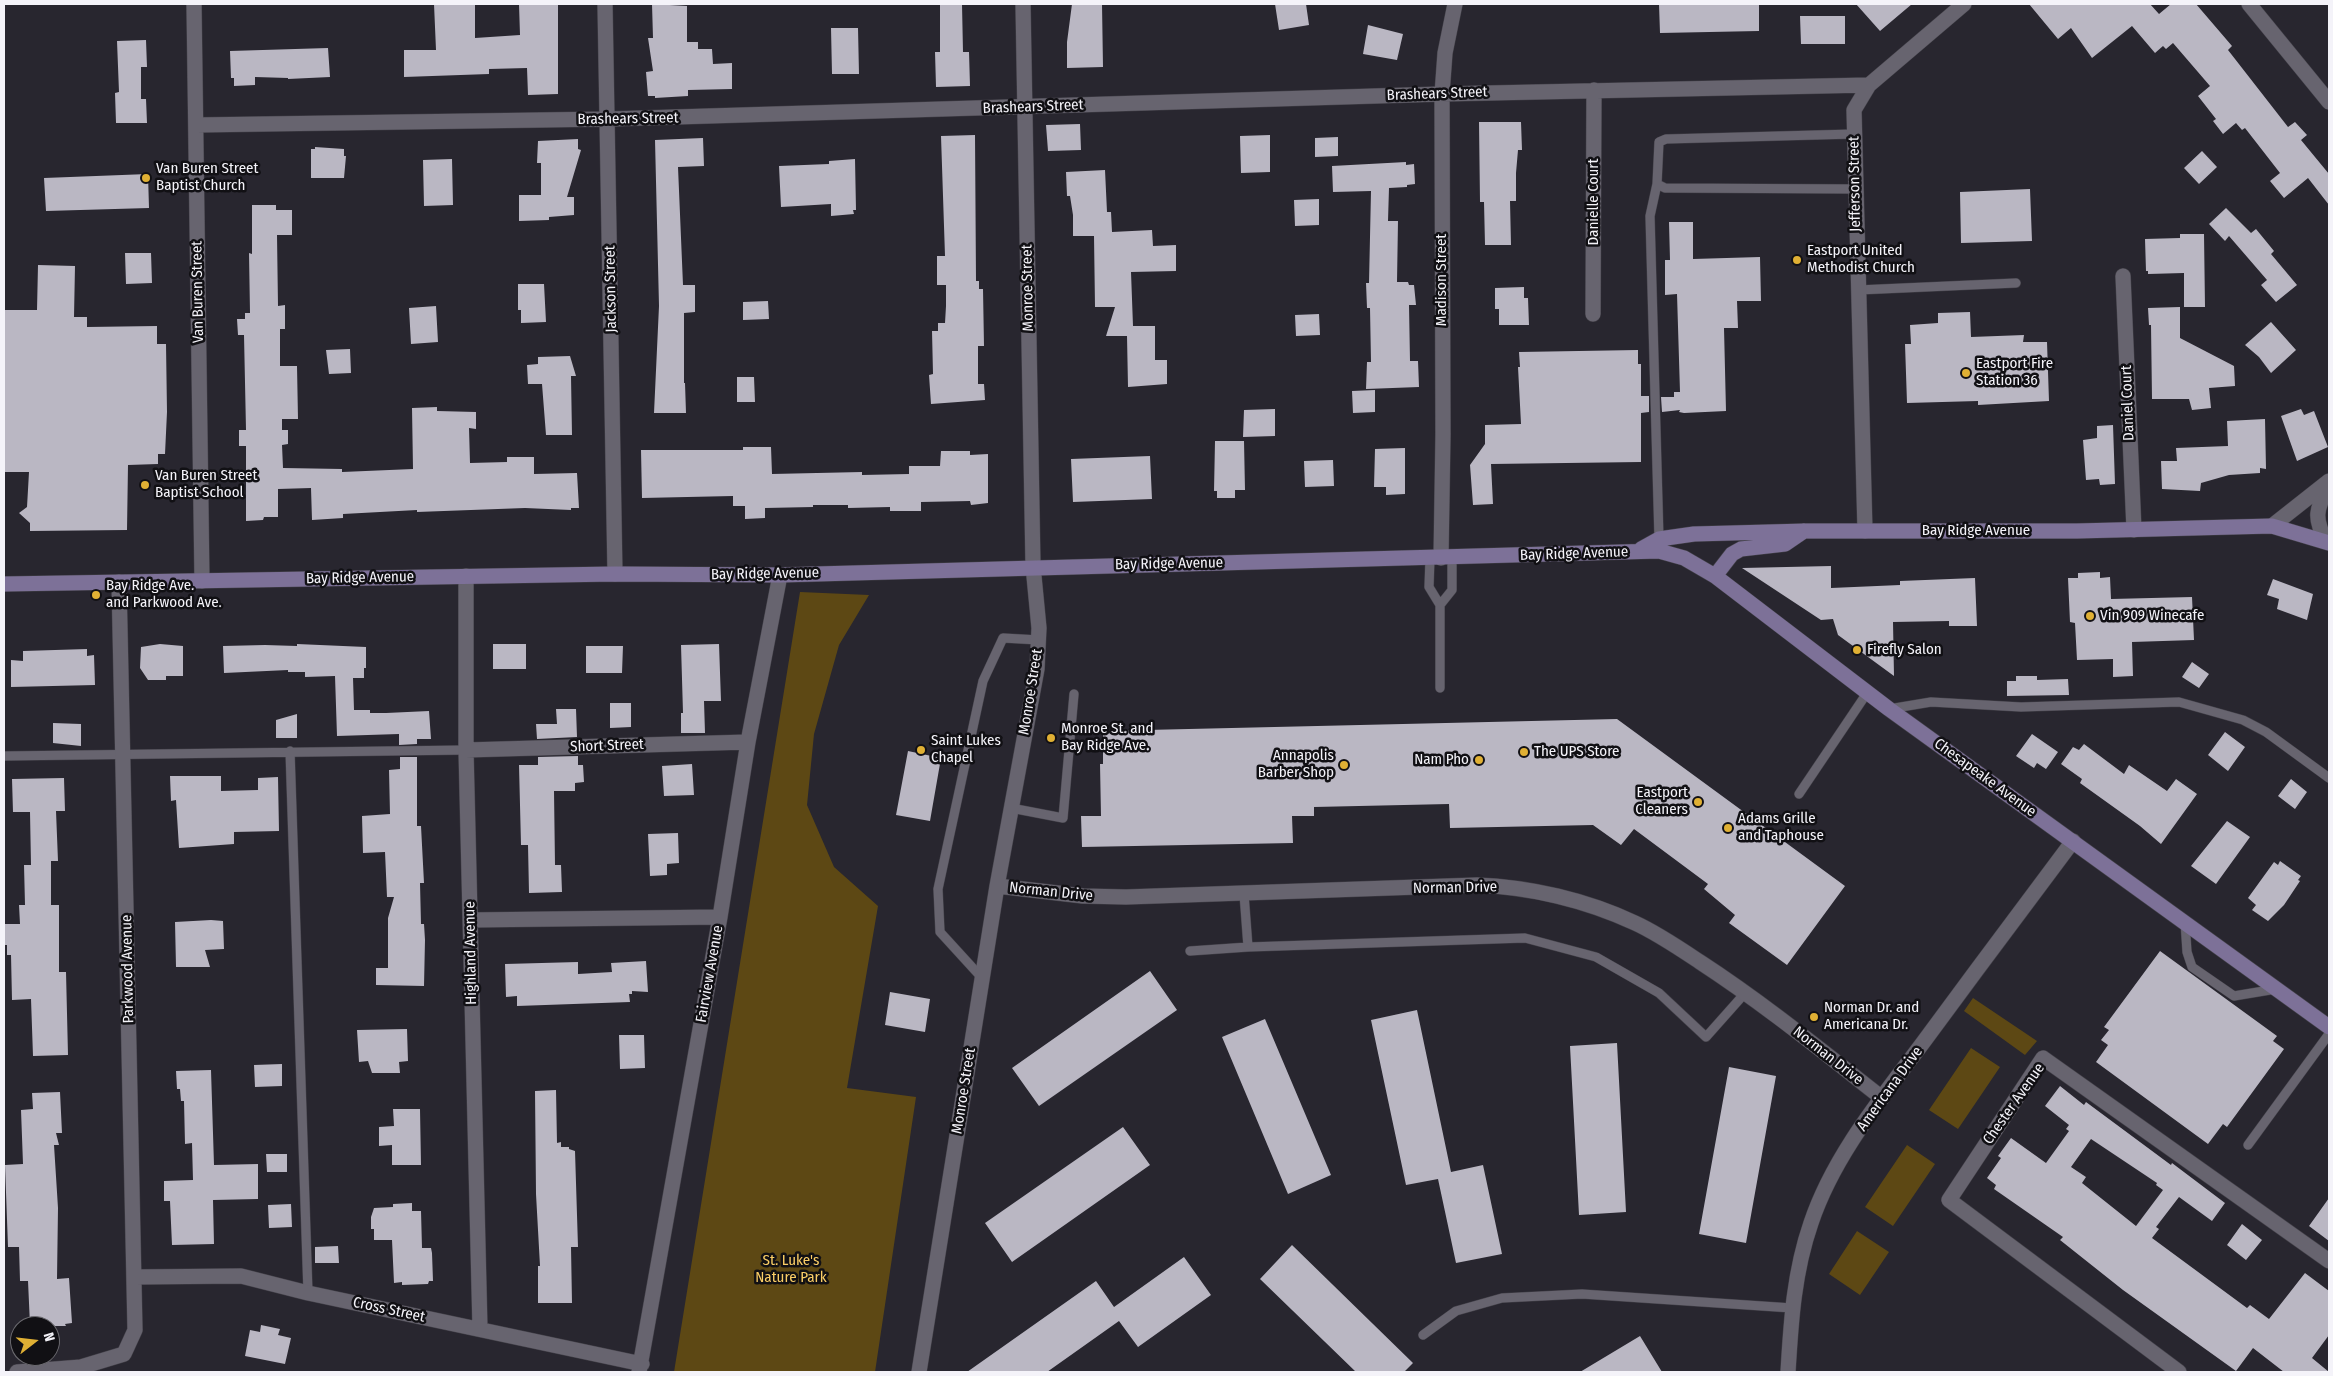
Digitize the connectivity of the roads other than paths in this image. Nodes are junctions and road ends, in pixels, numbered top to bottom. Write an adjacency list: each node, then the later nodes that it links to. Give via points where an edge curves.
1 (194, 4): 13 (street, Van Buren Street)
2 (605, 4): 12 (street, Jackson Street)
3 (1023, 4): 11 (street, Monroe Street)
4 (1455, 4): 9 (street, Madison Street, via 1445,53)
5 (1964, 4): 7 (street, Jefferson Street)
6 (2249, 4): 10 (street)
7 (1869, 85): 8 (street, Brashears Street); 14 (street, Jefferson Street, via 1854,110)
8 (1594, 90): 9 (street, Brashears Street); 20 (street, Danielle Court)
9 (1442, 94): 11 (street, Brashears Street); 30 (street, Madison Street)
10 (2329, 102)
11 (1024, 107): 12 (street, Brashears Street); 31 (street, Monroe Street)
12 (608, 120): 13 (street, Brashears Street); 32 (street, Jackson Street)
13 (196, 125): 36 (street, Van Buren Street)
14 (1854, 134): 15 (lane, via 1666,139 1659,142); 16 (street, Jefferson Street)
15 (1657, 184): 16 (lane, via 1665,188); 27 (lane, via 1650,216)
16 (1856, 189): 19 (street, Jefferson Street)
17 (2123, 276): 24 (street, Daniel Court)
18 (2016, 284): 19 (lane)
19 (1858, 290): 26 (street, Jefferson Street)
20 (1593, 314)
21 (2329, 481): 23 (street)
22 (2329, 486): 28 (street, via 2317,516)
23 (2272, 526): 24 (main road, Bay Ridge Avenue); 28 (main road, Bay Ridge Avenue)
24 (2134, 530): 26 (main road, Bay Ridge Avenue)
25 (1806, 531): 26 (main road, Bay Ridge Avenue); 27 (main road, Bay Ridge Avenue, via 1690,534); 35 (main road, via 1785,544 1741,549 1732,554)
26 (1865, 531)
27 (1660, 539): 29 (main road, Bay Ridge Avenue)
28 (2328, 542)
29 (1633, 552): 30 (main road, Bay Ridge Avenue); 35 (main road, Chesapeake Avenue, via 1659,551 1684,558)
30 (1441, 558): 31 (main road, Bay Ridge Avenue); 39 (lane, via 1429,587); 39 (lane, via 1452,590)
31 (1033, 566): 33 (main road, Bay Ridge Avenue); 40 (street, Monroe Street)
32 (616, 574): 33 (main road, Bay Ridge Avenue); 34 (main road, Bay Ridge Avenue)
33 (780, 575): 45 (street, Fairview Avenue)
34 (466, 576): 36 (main road, Bay Ridge Avenue); 46 (street, Highland Avenue)
35 (1715, 576): 42 (main road, Chesapeake Avenue)
36 (202, 581): 37 (main road, Bay Ridge Avenue)
37 (119, 582): 38 (main road, Bay Ridge Avenue); 48 (street, Parkwood Avenue)
38 (4, 584)
39 (1440, 605): 41 (lane)
40 (1039, 640): 52 (street, Monroe Street, via 1037,669); 61 (lane, via 1003,638 984,682 938,889 940,932)
41 (1440, 688)
42 (1867, 693): 44 (main road, Chesapeake Avenue); 51 (lane)
43 (1074, 694): 52 (lane, via 1063,818)
44 (1889, 709): 50 (lane, via 1930,702 2021,707 2179,702 2243,720 2266,732); 53 (main road, Chesapeake Avenue)
45 (748, 742): 46 (street, Short Street); 56 (street, Fairview Avenue)
46 (466, 750): 47 (lane); 57 (street, Highland Avenue)
47 (290, 751): 48 (lane); 70 (lane)
48 (123, 754): 49 (lane); 69 (street, Parkwood Avenue)
49 (4, 756)
50 (2329, 778)
51 (1799, 794)
52 (1012, 808): 54 (street, Monroe Street)
53 (2073, 841): 58 (main road, Chesapeake Avenue); 66 (street, Americana Drive)
54 (998, 886): 55 (street, Norman Drive, via 1083,896); 61 (street, Monroe Street)
55 (1244, 894): 59 (lane); 63 (street, Norman Drive, via 1477,885 1534,892 1596,907 1635,923)
56 (720, 917): 57 (street); 74 (street, Fairview Avenue)
57 (470, 920): 72 (street, Highland Avenue)
58 (2184, 922): 62 (main road, Chesapeake Avenue); 62 (lane, via 2192,967 2234,996)
59 (1248, 947): 60 (lane); 63 (lane, via 1525,938 1596,957 1659,993 1706,1038)
60 (1190, 951)
61 (982, 978): 76 (street, Monroe Street)
62 (2276, 989): 64 (main road, Chesapeake Avenue)
63 (1746, 992): 66 (street, Norman Drive)
64 (2329, 1027)
65 (2329, 1034): 67 (lane)
66 (1882, 1098): 71 (street, Americana Drive, via 1827,1183 1799,1261)
67 (2248, 1145)
68 (2329, 1261): 78 (street, Chester Avenue, via 2043,1058 1949,1200)
69 (134, 1277): 70 (street, Cross Street, via 241,1276); 75 (street, Parkwood Avenue, via 135,1330 124,1354 81,1367)
70 (308, 1293): 72 (street, Cross Street)
71 (1792, 1308): 73 (lane, via 1582,1294 1502,1298 1456,1311); 77 (street, Americana Drive)
72 (480, 1329): 74 (street, Cross Street)
73 (1423, 1335)
74 (641, 1368)
75 (17, 1372)
76 (919, 1372)
77 (1788, 1372)
78 (2179, 1372)

